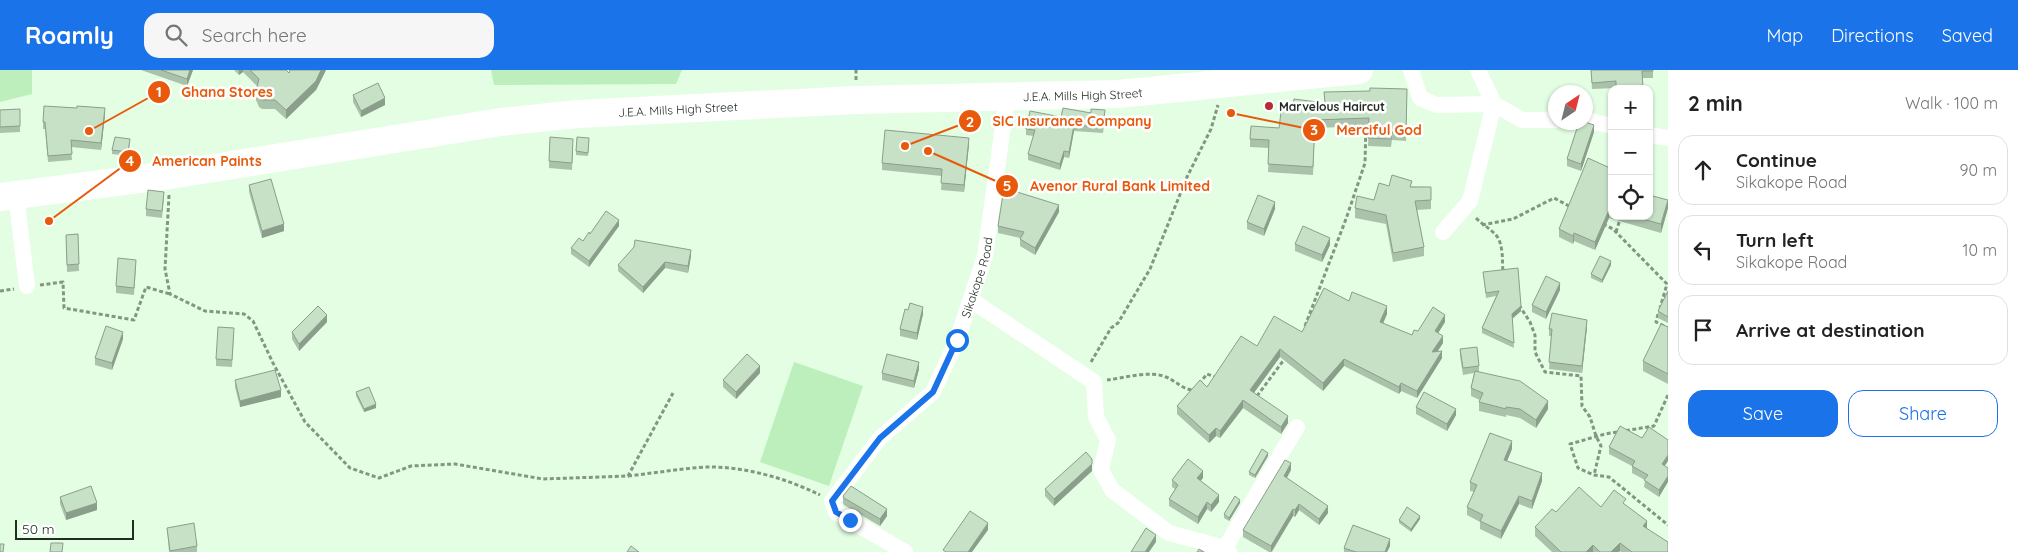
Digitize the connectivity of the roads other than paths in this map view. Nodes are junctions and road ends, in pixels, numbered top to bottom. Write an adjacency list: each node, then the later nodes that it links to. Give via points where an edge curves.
1 (1359, 70): 4 (highway, J.E.A. Mills High Street, via 1119,94)
2 (1411, 70): 5 (street, via 1420,98 1436,105)
3 (1478, 70): 5 (street)
4 (1007, 97): 11 (highway, J.E.A. Mills High Street, via 577,114 501,122 170,175); 14 (street, Sikakope Road, via 986,256)
5 (1494, 104): 6 (street, via 1522,120); 12 (street, via 1470,201)
6 (1548, 120)
7 (1593, 122): 8 (street)
8 (1608, 125)
9 (1653, 136): 10 (street)
10 (1668, 138)
11 (8, 195): 13 (street)
12 (1443, 232)
13 (27, 286)
14 (971, 300): 16 (street, via 1089,378 1096,417 1108,440 1101,470 1112,490 1169,533); 17 (street, Sikakope Road, via 933,392 880,438 832,501 836,512)
15 (1297, 427): 16 (street)
16 (1227, 550)
17 (905, 552)

